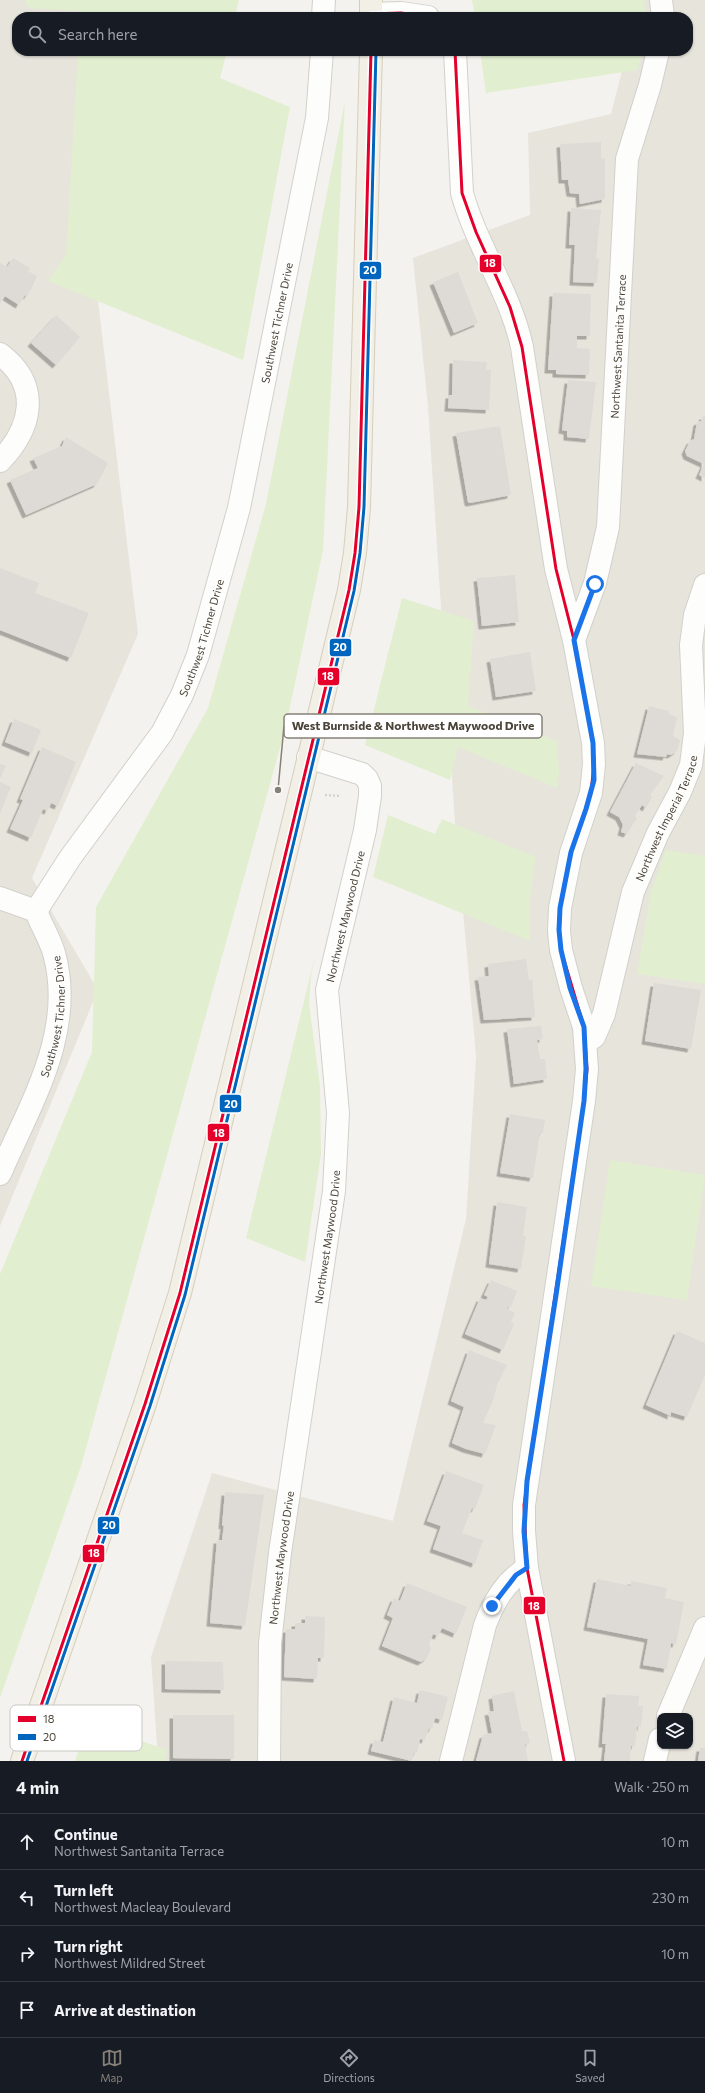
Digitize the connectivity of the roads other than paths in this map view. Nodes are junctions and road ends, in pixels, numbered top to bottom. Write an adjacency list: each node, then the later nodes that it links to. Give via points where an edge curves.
1 (324, 0): 4 (street)
2 (661, 0): 6 (street)
3 (371, 10): 5 (street)
4 (324, 12)
5 (390, 12)
6 (662, 12)
7 (322, 56): 17 (street, Southwest Tichner Drive, via 315,126 239,508 198,655 182,695 162,733 70,858)
8 (371, 56): 15 (main road, via 355,553 349,590)
9 (455, 56): 14 (street, via 462,193 468,215 517,323 556,569)
10 (657, 56): 14 (street, Northwest Santanita Terrace, via 627,160 608,528 595,584)
11 (0, 354): 12 (street, via 17,371 28,390 28,410 14,447)
12 (0, 461)
13 (705, 585): 18 (street, Northwest Imperial Terrace, via 695,615 691,646 695,733 691,765 633,892 604,1014 594,1037)
14 (574, 640): 18 (street, via 593,743 594,780 571,852 560,908 559,930 570,988 584,1027)
15 (308, 757): 22 (main road, via 206,1193 175,1312); 27 (street, Northwest Maywood Drive, via 362,774 367,779 370,796 365,830 327,990 338,1113 334,1191 280,1553 270,1643)
16 (0, 898): 17 (street)
17 (36, 911): 19 (street, Southwest Tichner Drive, via 54,952 60,994 58,1030 46,1069)
18 (586, 1042): 20 (street, via 582,1109 524,1505)
19 (0, 1174)
20 (527, 1568): 28 (street, via 504,1588 487,1618); 29 (street)
21 (705, 1628): 23 (street)
22 (41, 1705)
23 (669, 1713)
24 (658, 1749): 30 (street)
25 (25, 1751): 26 (main road)
26 (22, 1761)
27 (269, 1761)
28 (451, 1761)
29 (564, 1761)
30 (655, 1761)

